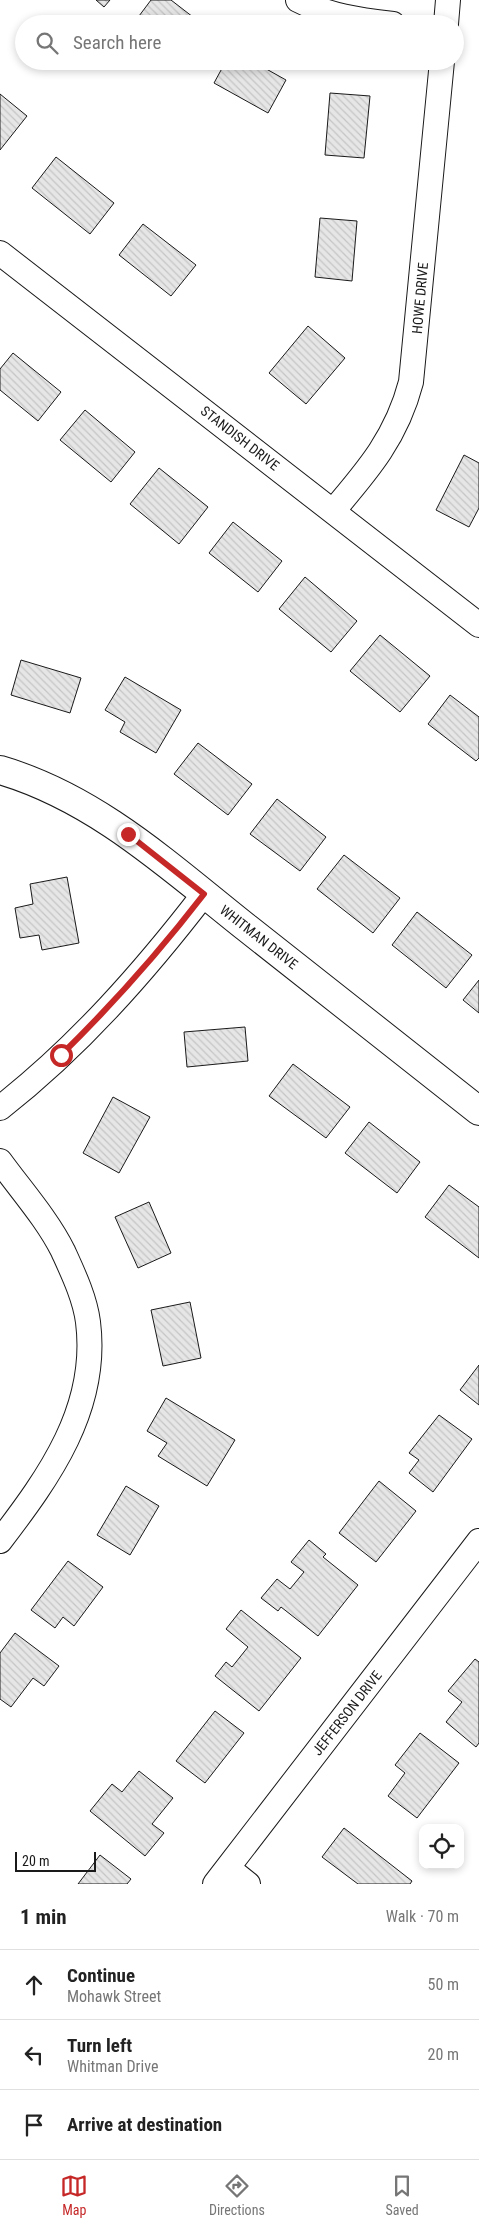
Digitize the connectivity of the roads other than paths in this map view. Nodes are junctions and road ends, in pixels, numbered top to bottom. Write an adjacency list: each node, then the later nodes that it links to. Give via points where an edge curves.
1 (298, 0): 3 (street)
2 (448, 0): 4 (street)
3 (333, 15)
4 (447, 15)
5 (441, 70): 7 (street, HOWE DRIVE, via 411,382 395,430 365,474)
6 (0, 253): 7 (street, STANDISH DRIVE)
7 (333, 511): 8 (street, STANDISH DRIVE)
8 (479, 625)
9 (0, 770): 10 (street, WHITMAN DRIVE, via 54,789 99,814)
10 (204, 894): 11 (street, via 121,994 61,1055); 12 (street, WHITMAN DRIVE)
11 (0, 1108)
12 (479, 1111)
13 (0, 1161): 14 (street, via 62,1250 88,1322 89,1355 79,1413 66,1445 45,1480)
14 (0, 1540)
15 (479, 1541): 16 (street, JEFFERSON DRIVE)
16 (221, 1876): 17 (street)
17 (248, 1884)

